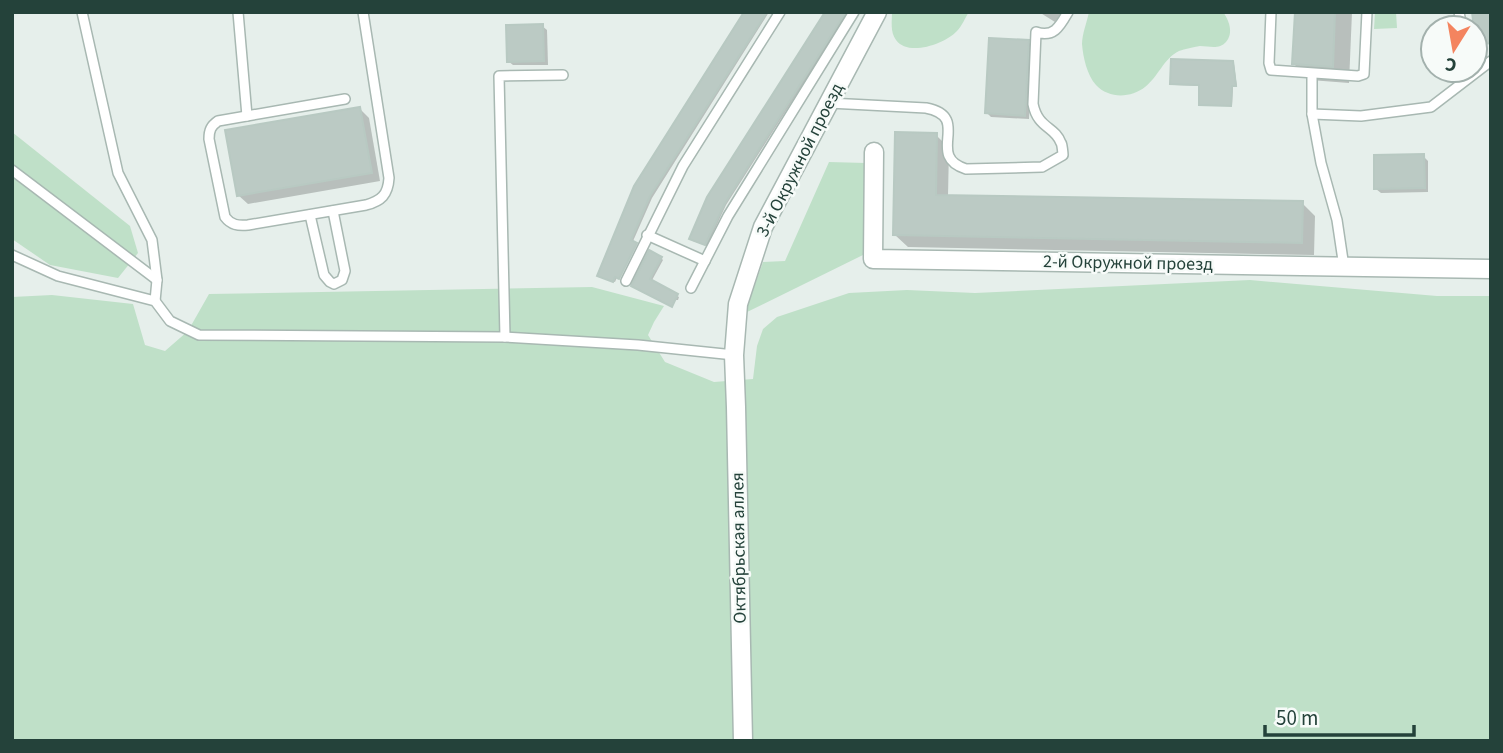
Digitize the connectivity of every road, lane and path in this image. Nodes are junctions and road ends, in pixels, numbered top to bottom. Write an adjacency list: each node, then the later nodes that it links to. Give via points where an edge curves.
1 (82, 12): 26 (lane, via 118,173 152,240)
2 (238, 12): 16 (lane)
3 (363, 12): 19 (lane, via 388,187 374,203)
4 (780, 12): 21 (lane, via 683,166)
5 (854, 12): 23 (lane)
6 (877, 12): 14 (street, 3-й Окружной проезд)
7 (1068, 12): 14 (lane, via 1058,29 1036,32 1035,114 1057,135 1063,155 1042,167 958,166 947,152 947,122 938,110)
8 (1271, 12): 10 (lane, via 1269,67 1276,72)
9 (1367, 12): 10 (lane, via 1364,74)
10 (1312, 74): 15 (lane)
11 (563, 75): 30 (lane, via 499,76)
12 (1457, 84): 15 (lane, via 1431,107 1361,116)
13 (345, 99): 16 (lane)
14 (829, 103): 31 (street, 3-й Окружной проезд, via 763,227 738,304)
15 (1312, 114): 24 (lane)
16 (247, 116): 20 (lane, via 218,121 209,131 225,217 240,226)
17 (874, 152): 24 (street, 2-й Окружной проезд, via 873,259)
18 (12, 170): 26 (lane)
19 (333, 211): 20 (lane); 20 (lane, via 345,271 342,280 334,284 324,275)
20 (310, 215)
21 (647, 235): 23 (lane); 27 (lane)
22 (12, 255): 29 (lane, via 58,276)
23 (705, 261): 28 (lane)
24 (1344, 267): 25 (street, 2-й Окружной проезд)
25 (1491, 270)
26 (157, 280): 29 (lane)
27 (626, 281)
28 (691, 288)
29 (155, 301): 30 (lane, via 170,321 199,335)
30 (505, 337): 31 (lane)
31 (734, 355): 32 (street, Октябрьская аллея)
32 (743, 741)

